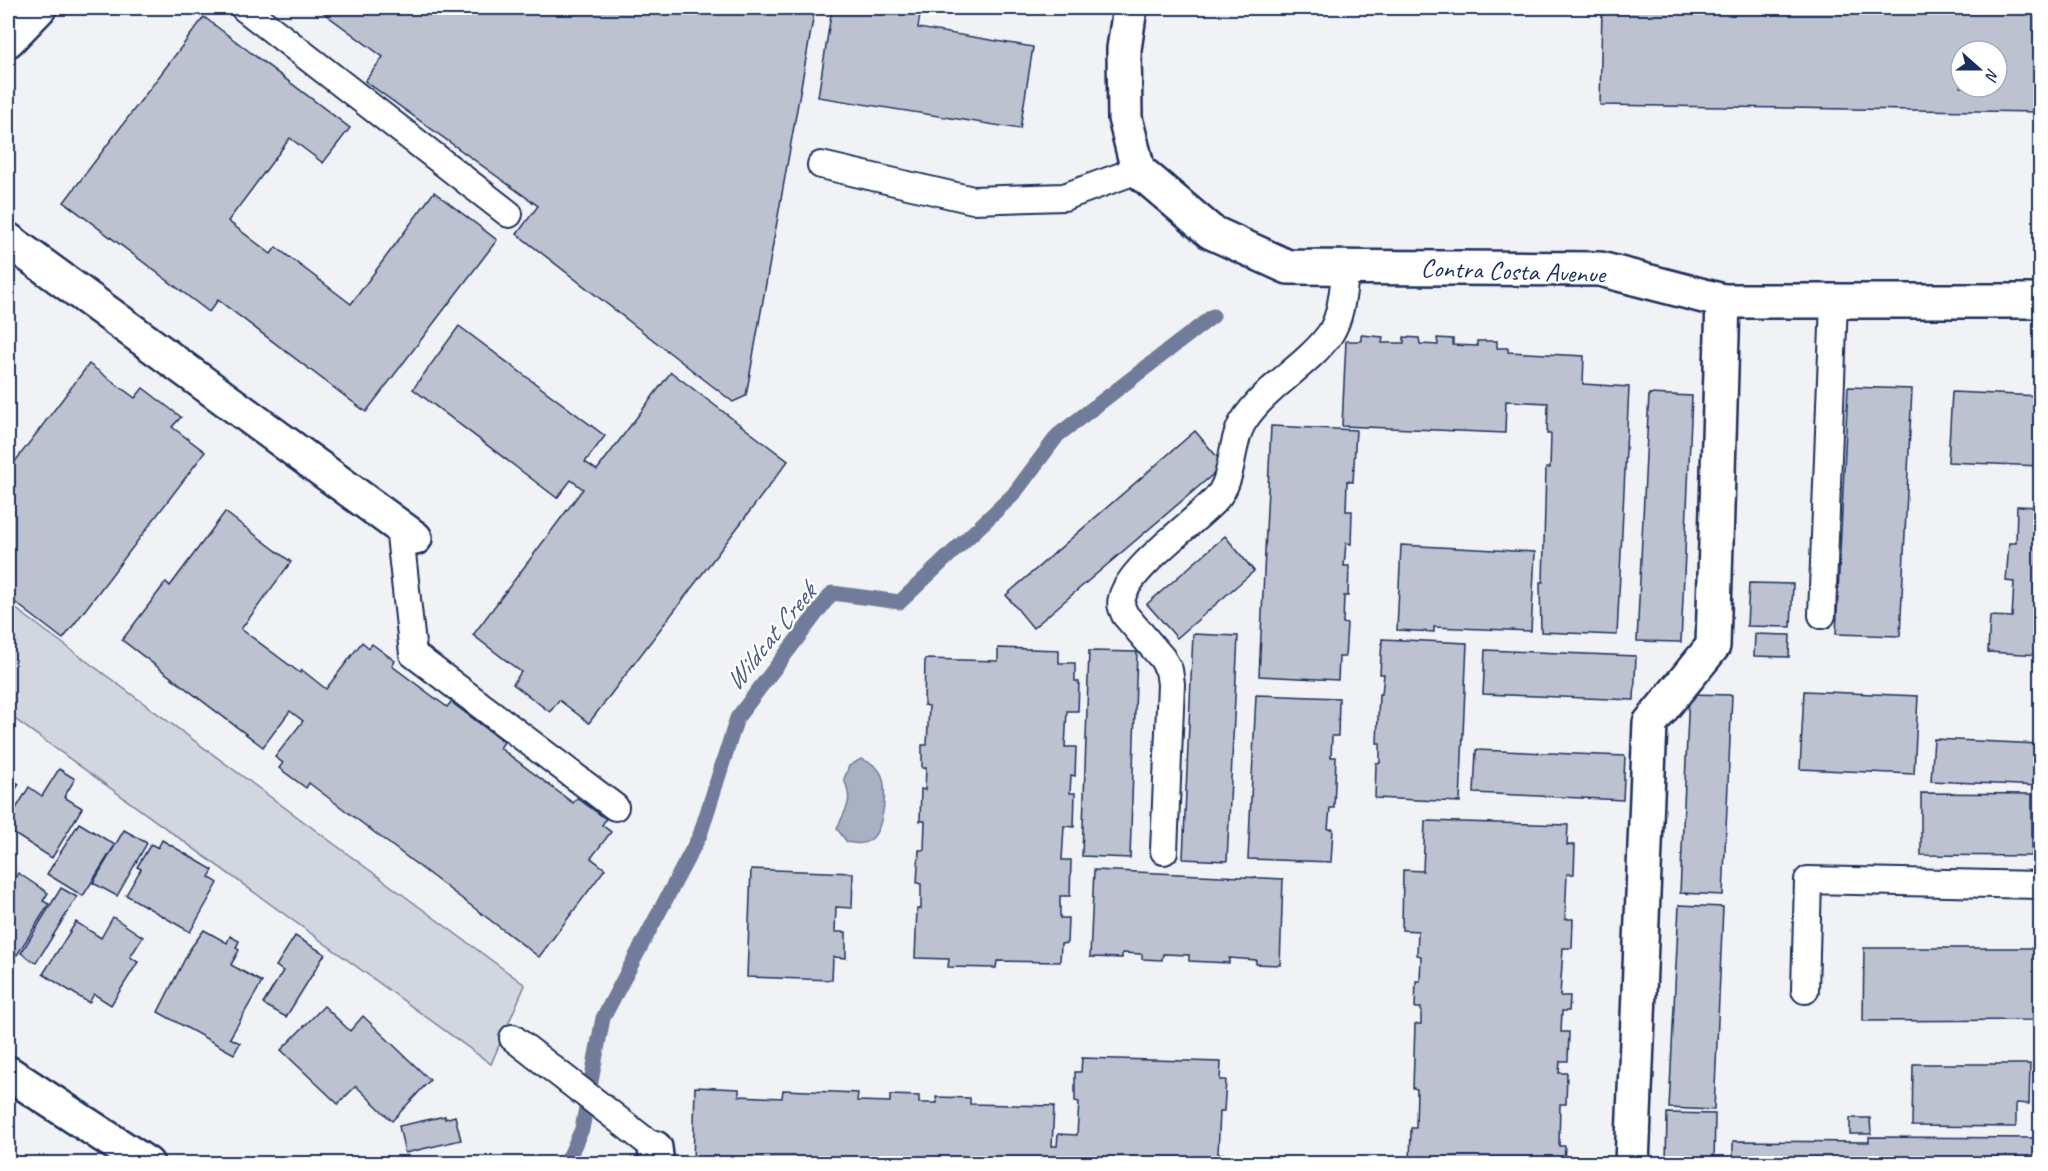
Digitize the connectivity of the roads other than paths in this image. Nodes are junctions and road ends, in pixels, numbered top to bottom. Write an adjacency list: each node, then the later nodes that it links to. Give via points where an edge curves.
1 (244, 8): 7 (lane)
2 (1130, 8): 6 (street, via 1124,49 1125,118)
3 (29, 10): 4 (street)
4 (8, 40)
5 (821, 165): 6 (lane, via 974,200 1065,197)
6 (1138, 170): 9 (street, Contra Costa Avenue, via 1211,232 1288,267)
7 (509, 214)
8 (8, 240): 13 (street)
9 (1346, 267): 10 (street, Contra Costa Avenue, via 1600,269); 16 (lane, via 1339,312 1331,332 1243,422 1227,480 1218,497 1145,566 1122,595 1120,606 1168,670 1171,684)
10 (1724, 301): 11 (street, Contra Costa Avenue); 23 (street, via 1713,646 1650,723)
11 (1834, 301): 12 (street, Contra Costa Avenue); 14 (lane)
12 (2040, 301)
13 (407, 532): 15 (lane, via 412,654)
14 (1822, 615)
15 (615, 807)
16 (1164, 851)
17 (2040, 885): 18 (lane, via 1808,880)
18 (1805, 990)
19 (513, 1038): 21 (lane)
20 (8, 1073): 22 (street)
21 (656, 1156)
22 (147, 1164)
23 (1632, 1164)

